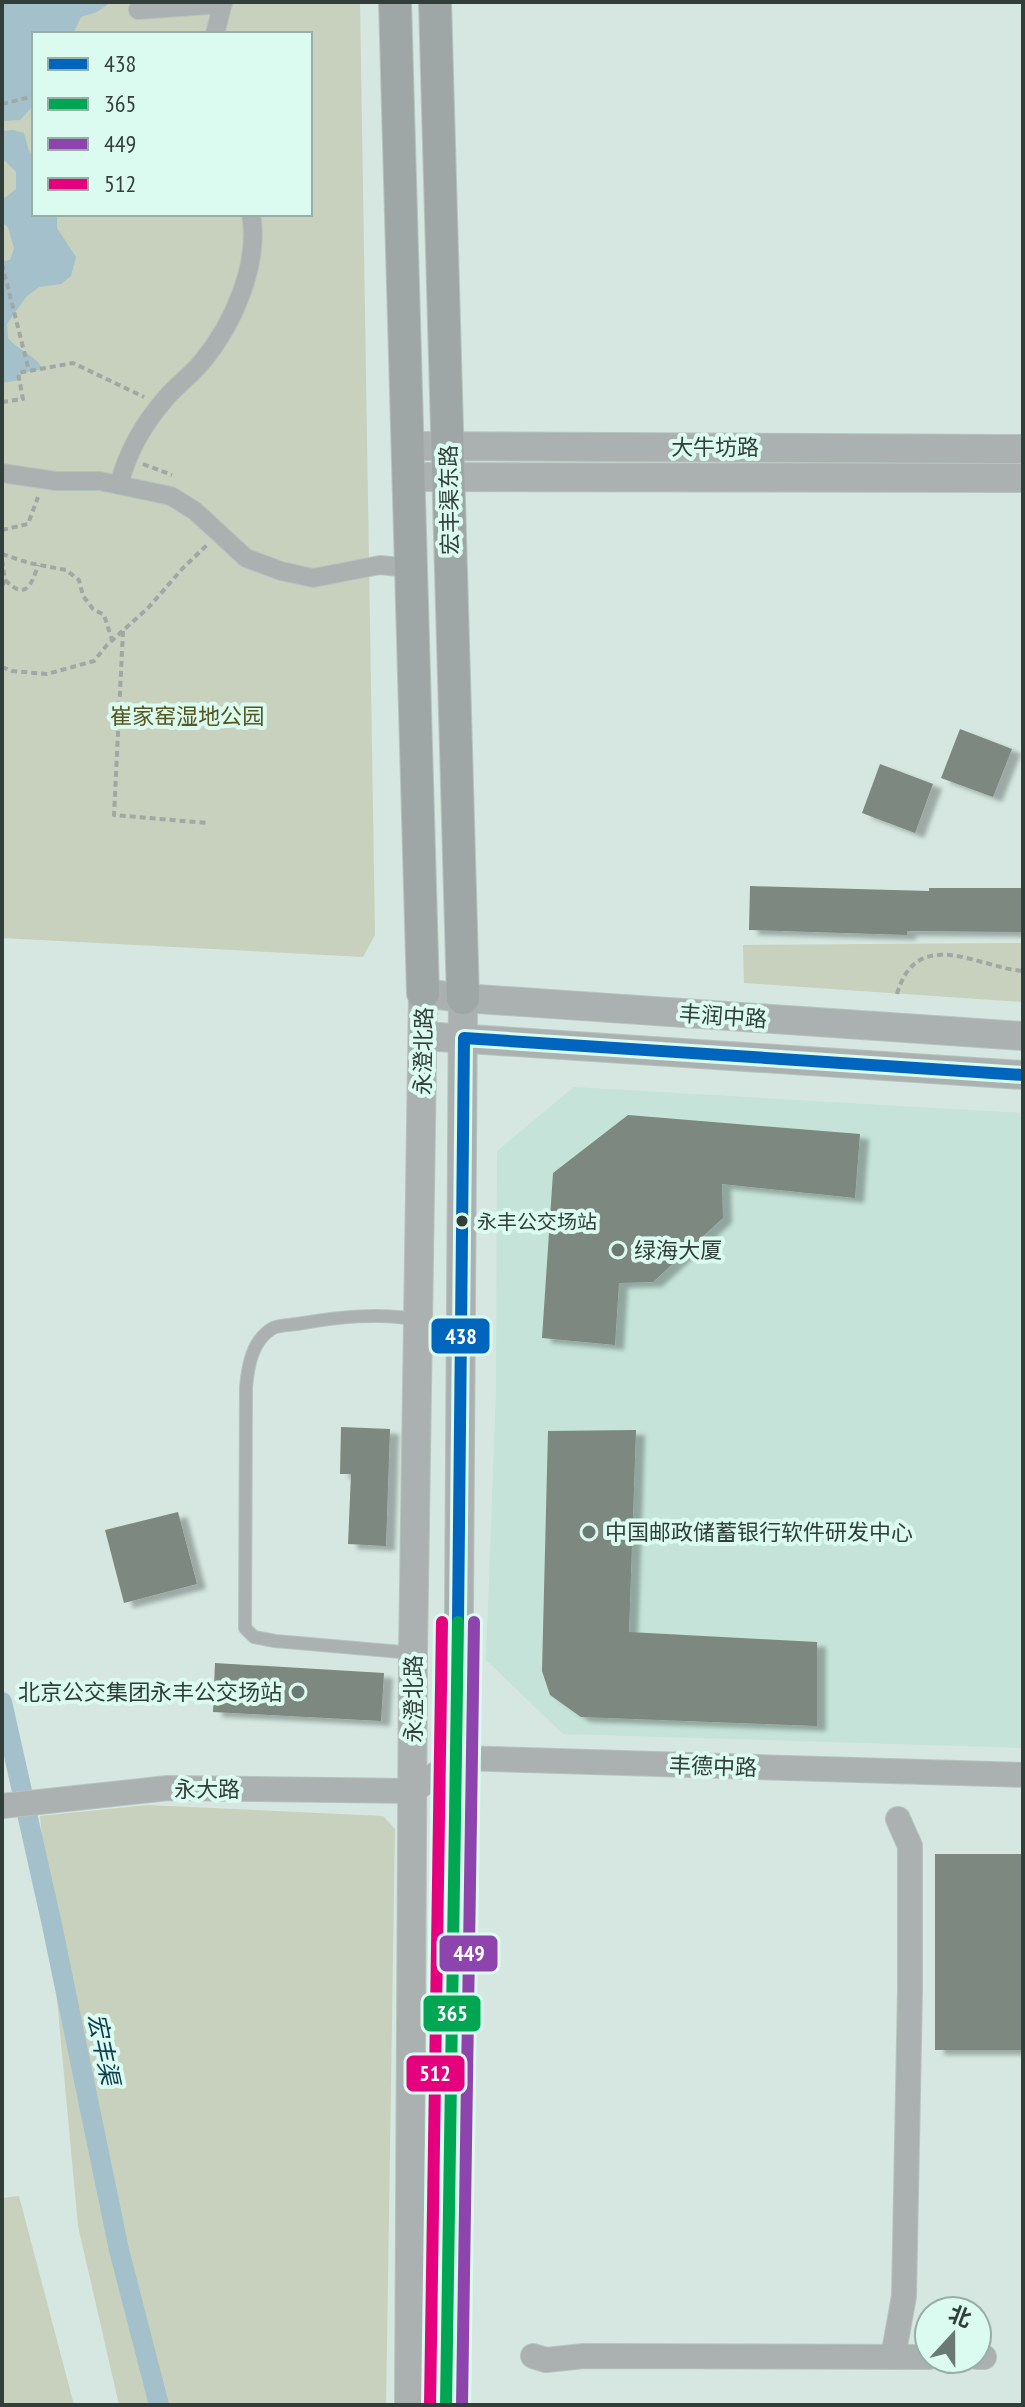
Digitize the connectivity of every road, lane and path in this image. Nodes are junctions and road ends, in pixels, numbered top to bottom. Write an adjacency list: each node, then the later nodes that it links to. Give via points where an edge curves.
1 (395, 2): 15 (main road, 宏丰渠东路)
2 (435, 2): 14 (main road, 宏丰渠东路)
3 (223, 3): 4 (street); 5 (street)
4 (138, 10)
5 (216, 32)
6 (32, 96): 7 (path)
7 (2, 104)
8 (251, 216): 12 (street, via 254,235 245,276 222,335)
9 (2, 264): 10 (path)
10 (29, 371): 11 (path, via 18,373 23,399); 12 (path, via 73,363)
11 (2, 402)
12 (161, 405): 19 (street, via 125,462)
13 (1023, 449): 14 (street, 大牛坊路)
14 (448, 461): 15 (street, 大牛坊路); 17 (street, 大牛坊路); 33 (main road, 宏丰渠东路)
15 (407, 462): 24 (main road, 宏丰渠东路)
16 (2, 473): 18 (street)
17 (1023, 478)
18 (39, 479): 19 (street); 20 (path, via 28,524)
19 (119, 485): 21 (street, via 171,496)
20 (2, 530)
21 (219, 534): 24 (street, via 246,558 313,578 380,565); 26 (path)
22 (2, 557): 23 (path); 25 (path)
23 (38, 565): 25 (path, via 27,589 14,590); 27 (path, via 66,570 79,580 83,596 104,615)
24 (410, 568): 31 (main road, 宏丰渠东路)
25 (3, 583)
26 (123, 631): 27 (path); 29 (path, via 114,815)
27 (112, 640): 28 (path, via 94,661 47,674)
28 (2, 667)
29 (207, 823)
30 (1023, 971): 32 (path, via 953,954 930,954 902,977)
31 (423, 993): 33 (street, 丰润中路); 34 (street, 永澄北路)
32 (897, 994)
33 (463, 998): 35 (street, 丰润中路); 36 (street, 永澄北路)
34 (423, 1036): 36 (street, 丰润中路); 38 (street, 永澄北路)
35 (1023, 1036)
36 (464, 1038): 37 (street, 丰润中路); 40 (street, 永澄北路)
37 (1023, 1075)
38 (420, 1320): 39 (street, 永澄北路); 39 (lane, via 344,1316 274,1327 249,1360 246,1387 245,1628 254,1637 275,1641)
39 (413, 1653): 42 (street, 永澄北路)
40 (458, 1758): 41 (street, 丰德中路); 42 (street); 49 (street, 永澄北路)
41 (1023, 1775)
42 (413, 1791): 43 (street, 永大路, via 168,1788); 48 (street, 永澄北路)
43 (2, 1806)
44 (898, 1819): 46 (street, via 910,1846 910,1990 904,2296)
45 (533, 2356): 46 (street)
46 (893, 2357): 47 (street)
47 (913, 2357)
48 (409, 2405)
49 (446, 2405)

